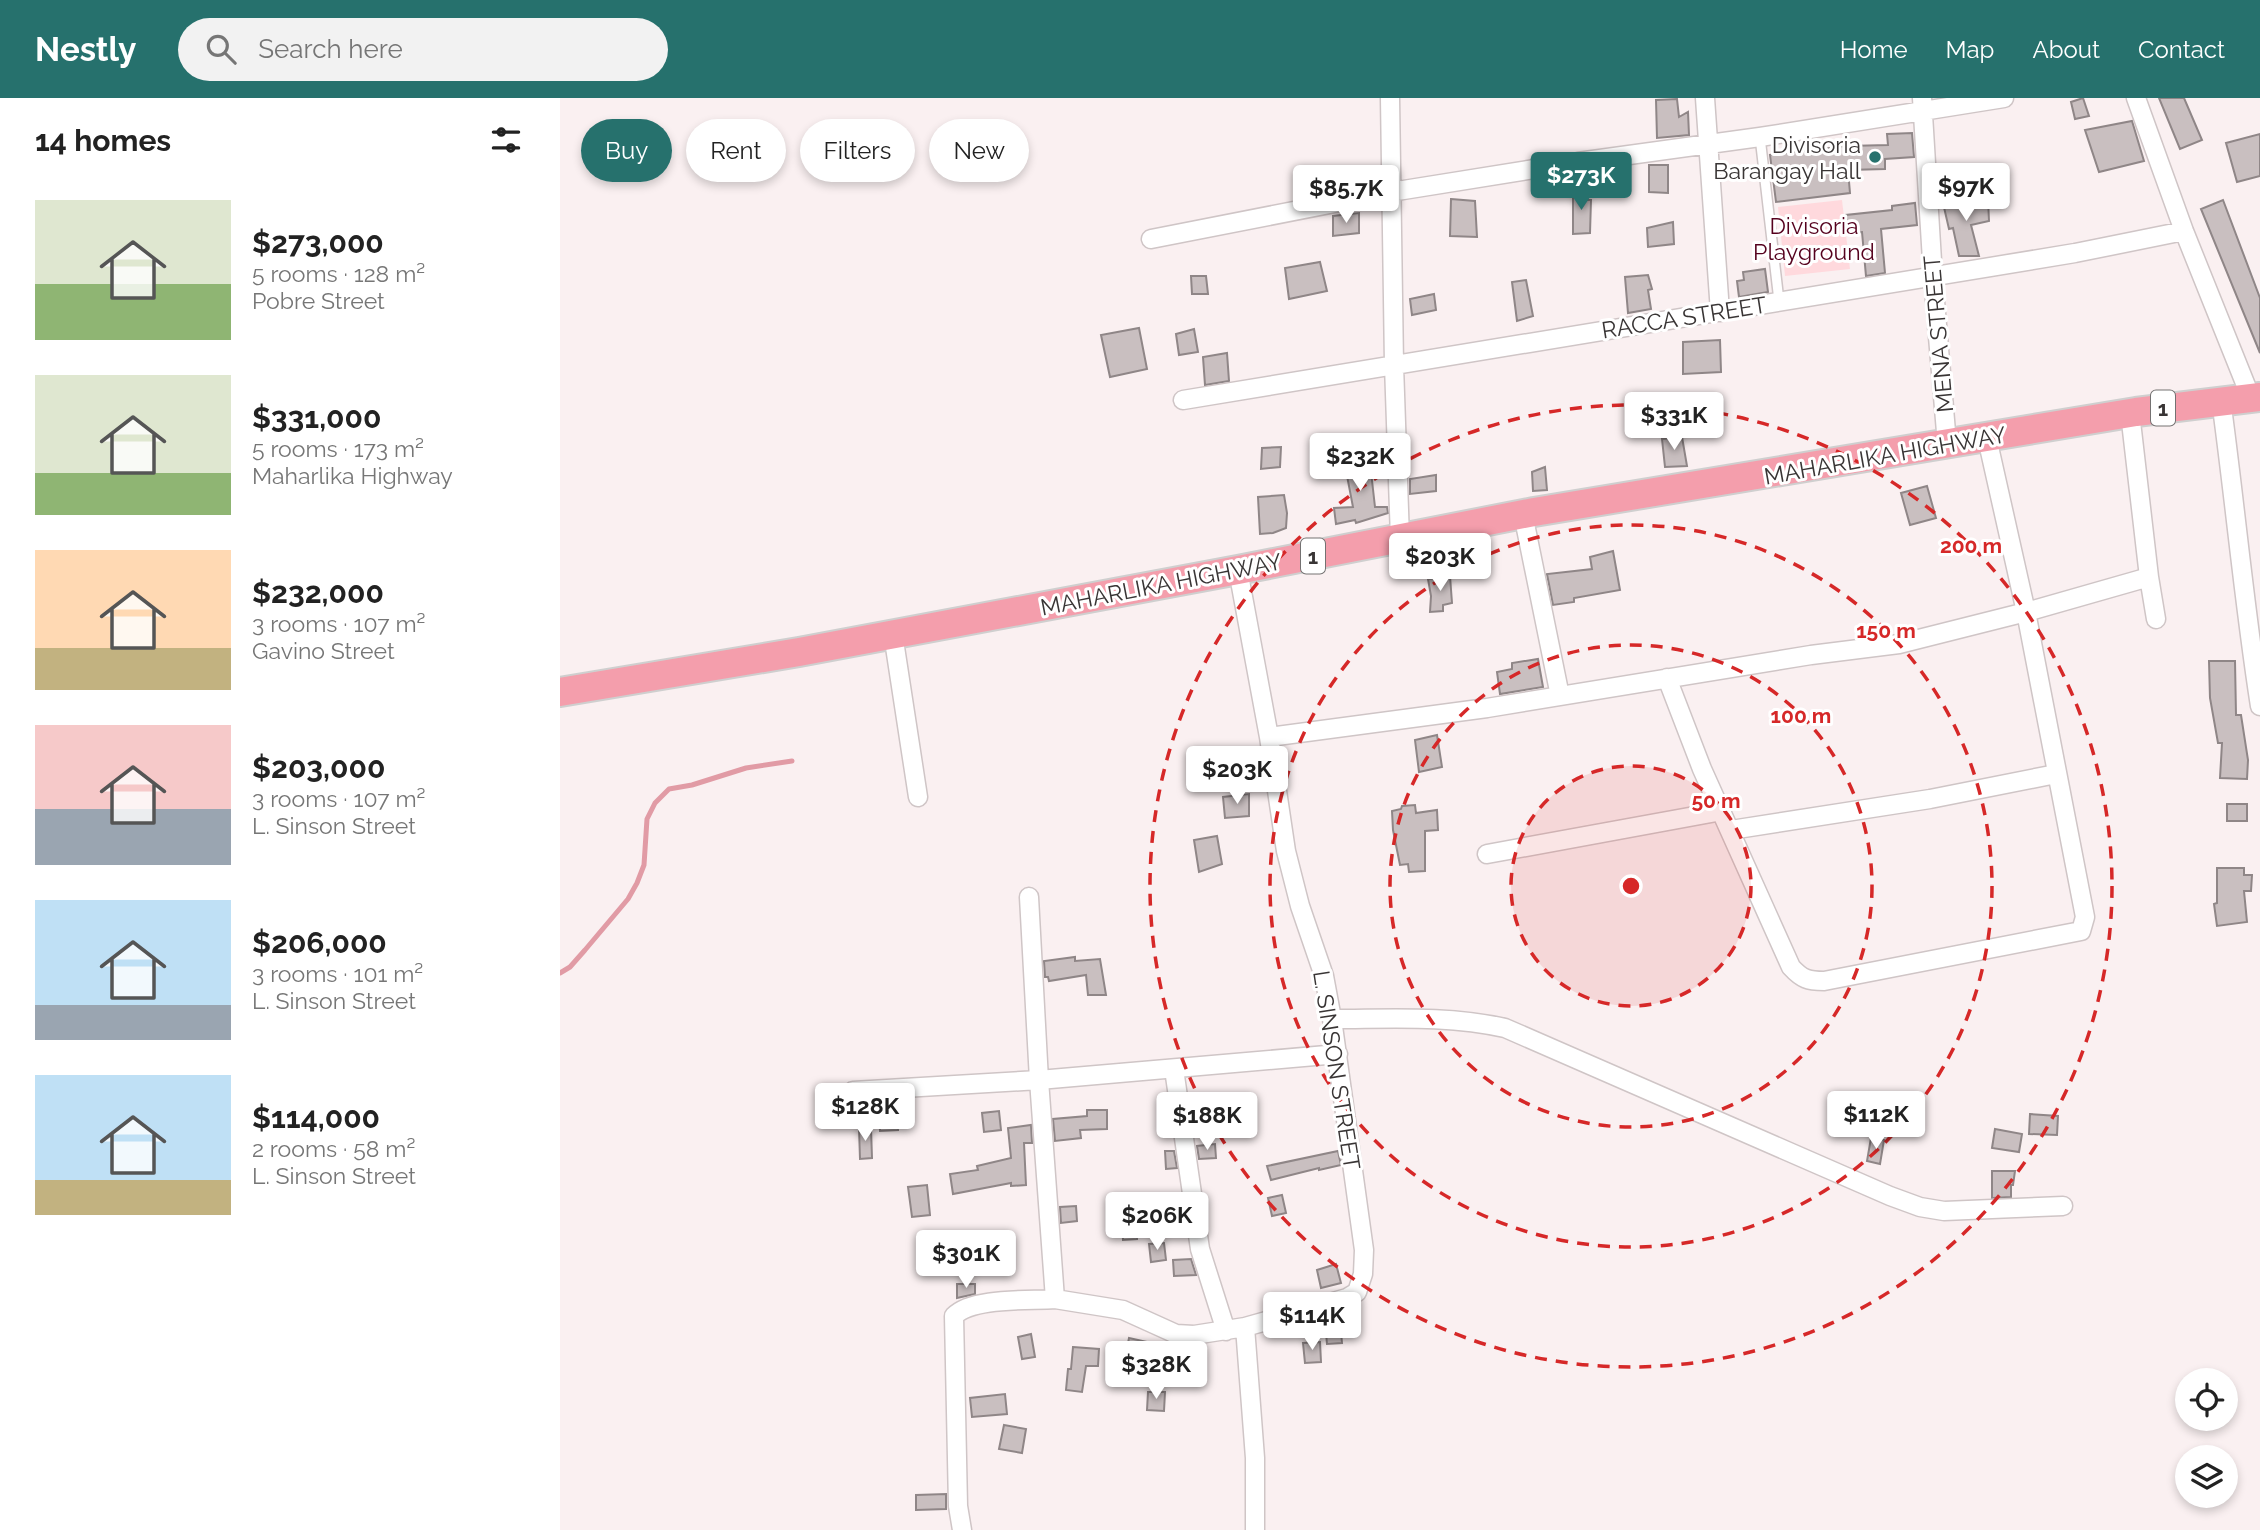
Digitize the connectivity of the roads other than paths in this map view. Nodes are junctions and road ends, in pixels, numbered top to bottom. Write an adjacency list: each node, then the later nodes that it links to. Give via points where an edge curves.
1 (1390, 98): 8 (street)
2 (1705, 98): 7 (street)
3 (2004, 98): 5 (street)
4 (2136, 98): 9 (street)
5 (1922, 105): 6 (street); 11 (street, MENA STREET)
6 (1760, 137): 7 (street); 12 (lane)
7 (1708, 144): 8 (street); 13 (street)
8 (1391, 192): 10 (street); 14 (street)
9 (2184, 231): 11 (street, RACCA STREET); 15 (street)
10 (1151, 239)
11 (1933, 277): 12 (street, RACCA STREET); 20 (street, MENA STREET)
12 (1779, 301): 13 (street, RACCA STREET)
13 (1720, 312): 14 (street, RACCA STREET)
14 (1394, 365): 16 (street, RACCA STREET); 22 (street)
15 (2255, 398): 17 (highway, MAHARLIKA HIGHWAY / 1)
16 (1183, 400)
17 (2221, 400): 18 (highway, MAHARLIKA HIGHWAY / 1); 28 (street, via 2246,615)
18 (2130, 413): 19 (highway, MAHARLIKA HIGHWAY / 1); 24 (street)
19 (1987, 438): 20 (highway, MAHARLIKA HIGHWAY / 1); 25 (street)
20 (1947, 444): 21 (highway, MAHARLIKA HIGHWAY / 1)
21 (1523, 514): 22 (highway, MAHARLIKA HIGHWAY / 1); 31 (street)
22 (1400, 538): 23 (highway, MAHARLIKA HIGHWAY / 1)
23 (1238, 570): 27 (highway, MAHARLIKA HIGHWAY / 1); 33 (street, L. SINSON STREET)
24 (2149, 577): 25 (street); 26 (street)
25 (2026, 612): 29 (street, via 1899,644); 34 (street)
26 (2156, 619)
27 (893, 634): 30 (highway, MAHARLIKA HIGHWAY / 1); 35 (street)
28 (2258, 675): 32 (street)
29 (1667, 678): 31 (street); 36 (street)
30 (560, 692)
31 (1560, 696): 33 (street)
32 (2260, 706)
33 (1269, 737): 40 (street, L. SINSON STREET, via 1290,870 1324,976)
34 (2056, 774): 37 (street); 37 (street, via 2085,917 2081,931 1824,981 1801,978 1791,967)
35 (918, 797)
36 (1722, 811): 37 (street); 38 (street)
37 (1731, 830)
38 (1487, 854)
39 (1029, 897): 43 (street)
40 (1332, 1018): 41 (street, L. SINSON STREET); 45 (street, via 1440,1019 1504,1028 1927,1209)
41 (1338, 1055): 42 (street); 47 (street, L. SINSON STREET, via 1364,1250 1357,1292)
42 (1174, 1069): 43 (street); 48 (street, via 1200,1249)
43 (1039, 1080): 44 (street); 46 (street)
44 (853, 1091)
45 (2063, 1206)
46 (1055, 1299): 48 (street, via 1123,1310 1177,1334); 49 (street, via 972,1306 954,1316)
47 (1245, 1327): 48 (street); 50 (street, via 1255,1458)
48 (1226, 1332)
49 (962, 1530)
50 (1255, 1530)

